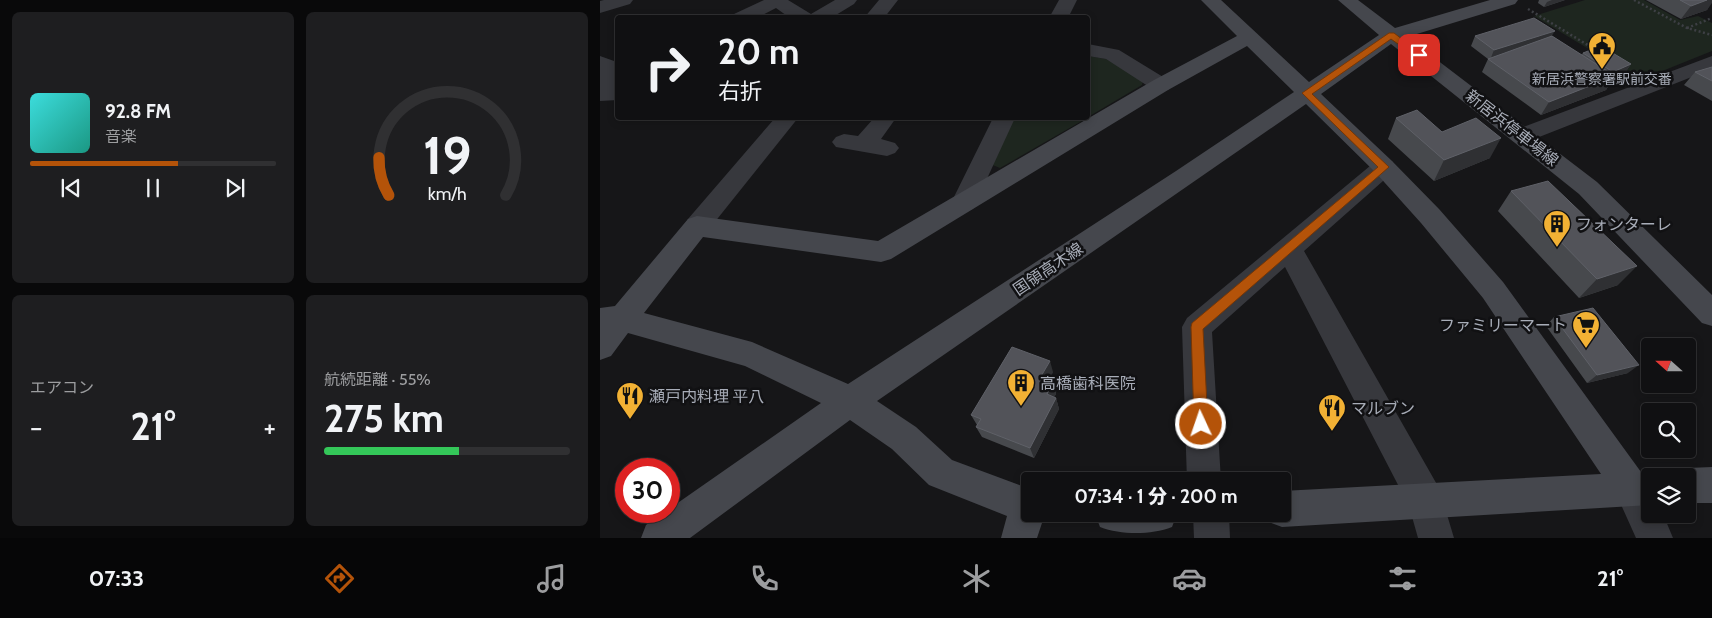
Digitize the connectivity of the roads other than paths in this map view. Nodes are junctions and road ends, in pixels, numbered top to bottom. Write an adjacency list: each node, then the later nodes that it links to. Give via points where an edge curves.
1 (624, 0): 8 (street)
2 (848, 0): 11 (street)
3 (889, 0): 12 (street)
4 (1068, 0): 13 (street)
5 (1210, 0): 15 (street)
6 (1347, 0): 14 (street)
7 (1508, 0): 14 (street)
8 (600, 7)
9 (747, 15): 10 (street, via 777,1)
10 (799, 15)
11 (822, 15)
12 (876, 15)
13 (1060, 15)
14 (1392, 35): 21 (street, 国領高木線); 25 (street, 新居浜停車場線)
15 (1248, 37): 19 (street); 21 (street)
16 (1090, 50): 19 (street, via 1112,54)
17 (1712, 62): 25 (street)
18 (608, 63): 20 (street, via 602,95)
19 (1161, 85): 28 (street)
20 (615, 93)
21 (1306, 93): 27 (street); 34 (street, 国領高木線, via 1185,178)
22 (785, 120): 29 (street)
23 (883, 120): 26 (street, via 854,144)
24 (1003, 120): 28 (street)
25 (1521, 136): 31 (street, 新居浜停車場線, via 1588,188)
26 (887, 148)
27 (1384, 167): 30 (street); 38 (street, via 1493,290)
28 (964, 203): 29 (street, via 881,252)
29 (697, 226): 32 (street)
30 (1290, 250): 35 (street, via 1197,327); 39 (street)
31 (1712, 314)
32 (611, 318): 33 (street); 34 (street, via 752,355)
33 (600, 347)
34 (850, 401): 41 (street, via 904,438 941,472); 44 (street, 国領高木線)
35 (1204, 472)
36 (1712, 485): 37 (street)
37 (1696, 486)
38 (1641, 489): 39 (street)
39 (1426, 501): 40 (street); 46 (street)
40 (1291, 508)
41 (1021, 515)
42 (1211, 522): 45 (street)
43 (1651, 523): 47 (street)
44 (659, 538)
45 (1212, 538)
46 (1436, 538)
47 (1655, 538)

